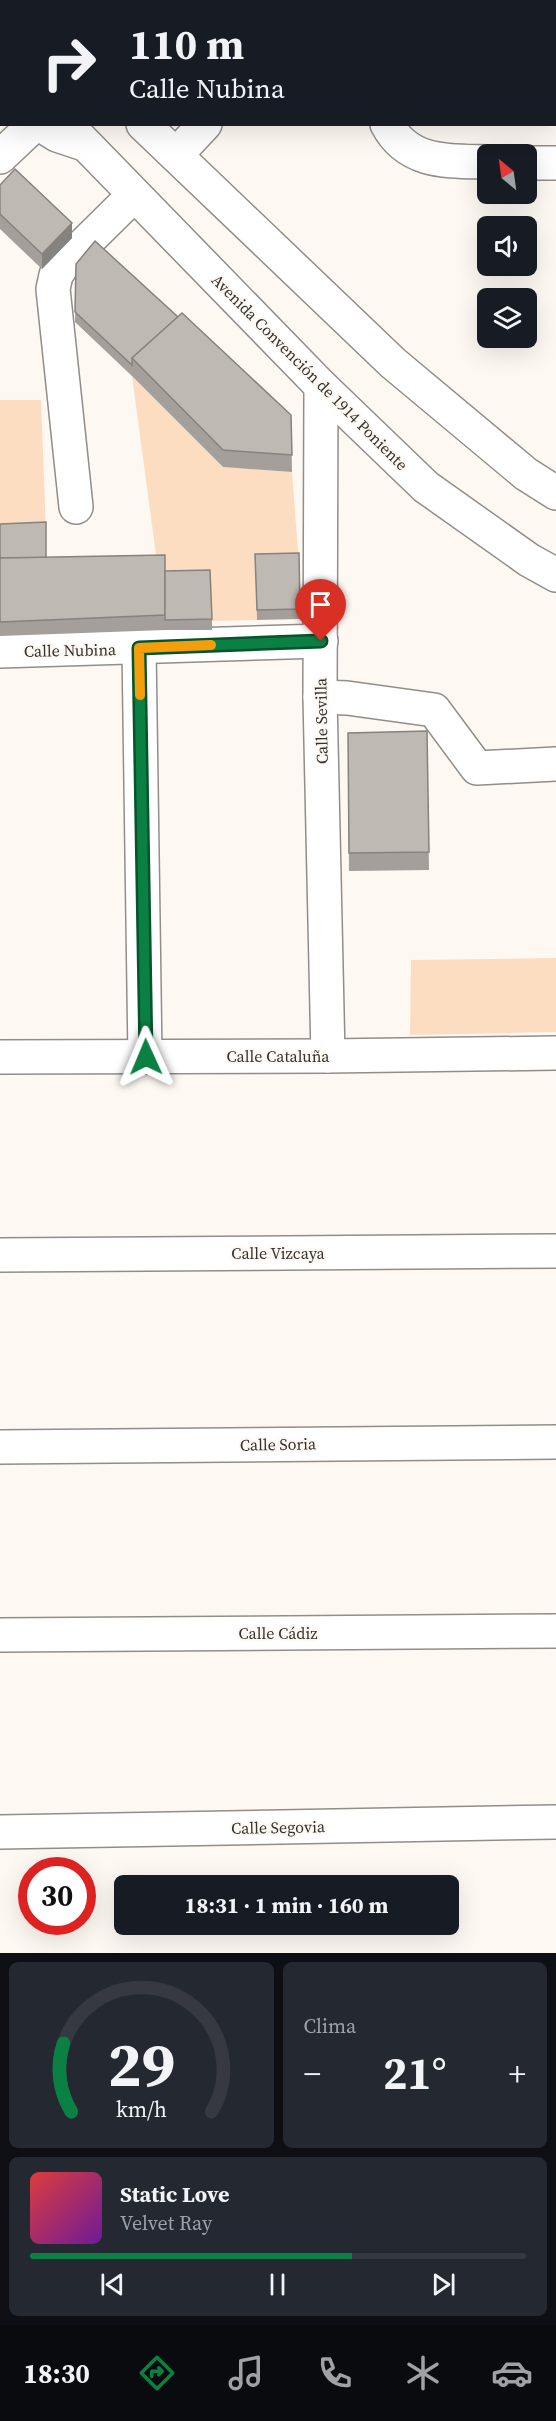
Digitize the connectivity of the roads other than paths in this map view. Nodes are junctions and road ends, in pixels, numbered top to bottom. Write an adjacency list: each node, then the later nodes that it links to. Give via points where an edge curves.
1 (35, 126): 8 (street)
2 (41, 126): 5 (street, Avenida Convención de 1914 Poniente, via 57,135)
3 (145, 126): 7 (street)
4 (203, 126): 7 (street)
5 (75, 134): 12 (street, Avenida Convención de 1914 Poniente)
6 (394, 134): 9 (street, via 415,153 443,161)
7 (176, 155): 14 (street, via 393,363 526,474)
8 (0, 157)
9 (477, 162)
10 (537, 163): 11 (street)
11 (556, 164)
12 (134, 195): 13 (street, Avenida Convención de 1914 Poniente); 15 (street, via 79,247 56,275 53,289)
13 (321, 386): 16 (street, Avenida Convención de 1914 Poniente, via 426,487); 17 (street, Calle Sevilla)
14 (556, 493)
15 (76, 507)
16 (556, 575)
17 (321, 641): 18 (street, Calle Nubina); 20 (street, Calle Sevilla)
18 (139, 648): 19 (street, Calle Nubina); 25 (street)
19 (0, 651)
20 (320, 697): 21 (street, via 435,710 477,768); 23 (street, Calle Sevilla)
21 (556, 764)
22 (556, 1053): 23 (street, Calle Cataluña)
23 (328, 1056): 25 (street, Calle Cataluña)
24 (0, 1057): 25 (street, Calle Cataluña)
25 (146, 1057)
26 (556, 1251): 27 (street, Calle Vizcaya)
27 (0, 1255)
28 (556, 1442): 29 (street, Calle Soria)
29 (0, 1447)
30 (556, 1631): 31 (street, Calle Cádiz)
31 (0, 1635)
32 (556, 1822): 33 (street, Calle Segovia)
33 (0, 1832)

